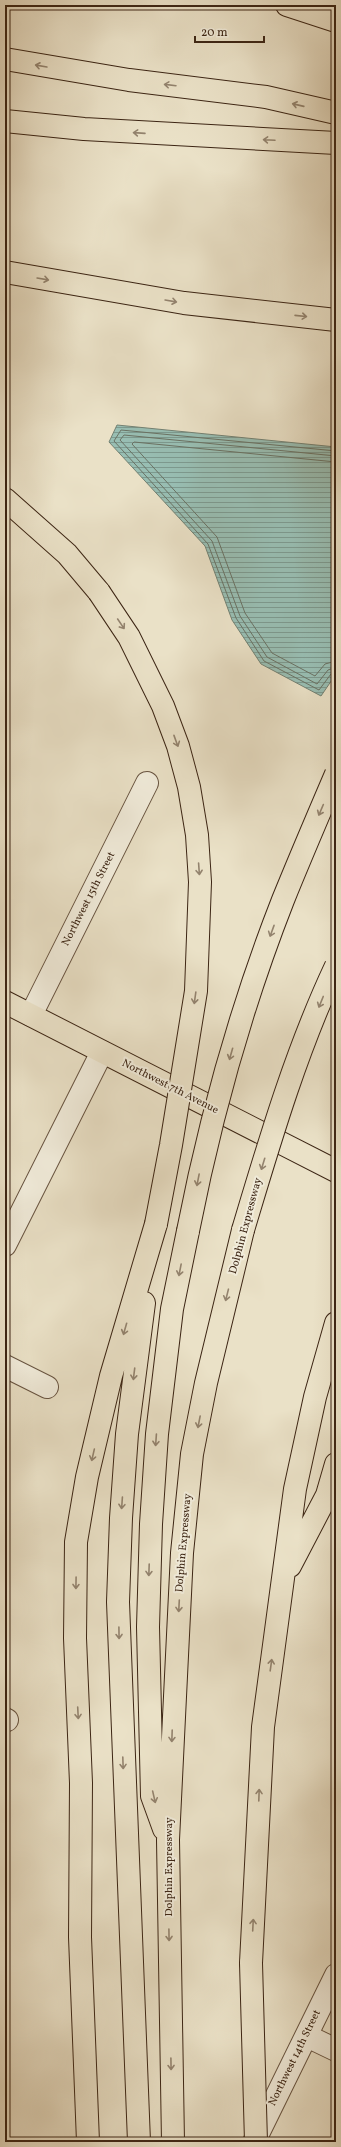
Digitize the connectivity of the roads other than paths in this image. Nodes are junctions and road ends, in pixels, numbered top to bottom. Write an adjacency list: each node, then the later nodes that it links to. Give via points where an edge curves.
1 (287, 5): 2 (main road)
2 (334, 20)
3 (5, 59): 4 (main road, one-way to 3, via 266,97 129,80)
4 (336, 113)
5 (5, 121): 6 (main road, one-way to 5, via 84,129)
6 (336, 143)
7 (5, 272): 8 (main road, one-way to 8, via 184,303)
8 (336, 320)
9 (5, 498): 17 (main road, one-way to 17, bridge, via 67,554 99,592 129,637 163,706 189,787 197,835 200,882 196,991)
10 (336, 774): 24 (main road, one-way to 24, bridge, via 283,901 241,1021 200,1169 172,1309 157,1434 148,1627 152,1796)
11 (147, 783): 14 (street, Northwest 15th Street)
12 (336, 966): 24 (main road, Dolphin Expressway, one-way to 24, bridge, via 278,1112 243,1230 206,1383 192,1454 182,1553)
13 (5, 1002): 14 (main road, Northwest 7th Avenue)
14 (31, 1015): 15 (main road, Northwest 7th Avenue)
15 (102, 1052): 16 (main road, Northwest 7th Avenue); 18 (street)
16 (336, 1171)
17 (156, 1224): 29 (main road, one-way to 29, via 111,1376 87,1477 76,1542 75,1638 81,1783 80,1937); 30 (main road, one-way to 30, via 127,1434 120,1518 118,1602)
18 (5, 1245)
19 (336, 1323): 23 (main road, via 315,1397 295,1489)
20 (5, 1366): 21 (street)
21 (47, 1387)
22 (336, 1464): 23 (main road, via 327,1495)
23 (283, 1579): 31 (main road, one-way to 23, bridge, via 251,1964 263,1727)
24 (168, 1840): 28 (main road, Dolphin Expressway, one-way to 28)
25 (336, 1974): 26 (street, Northwest 14th Street)
26 (307, 2036): 27 (street); 31 (street, Northwest 14th Street)
27 (336, 2050)
28 (172, 2132)
29 (88, 2142)
30 (138, 2142)
31 (255, 2142)

